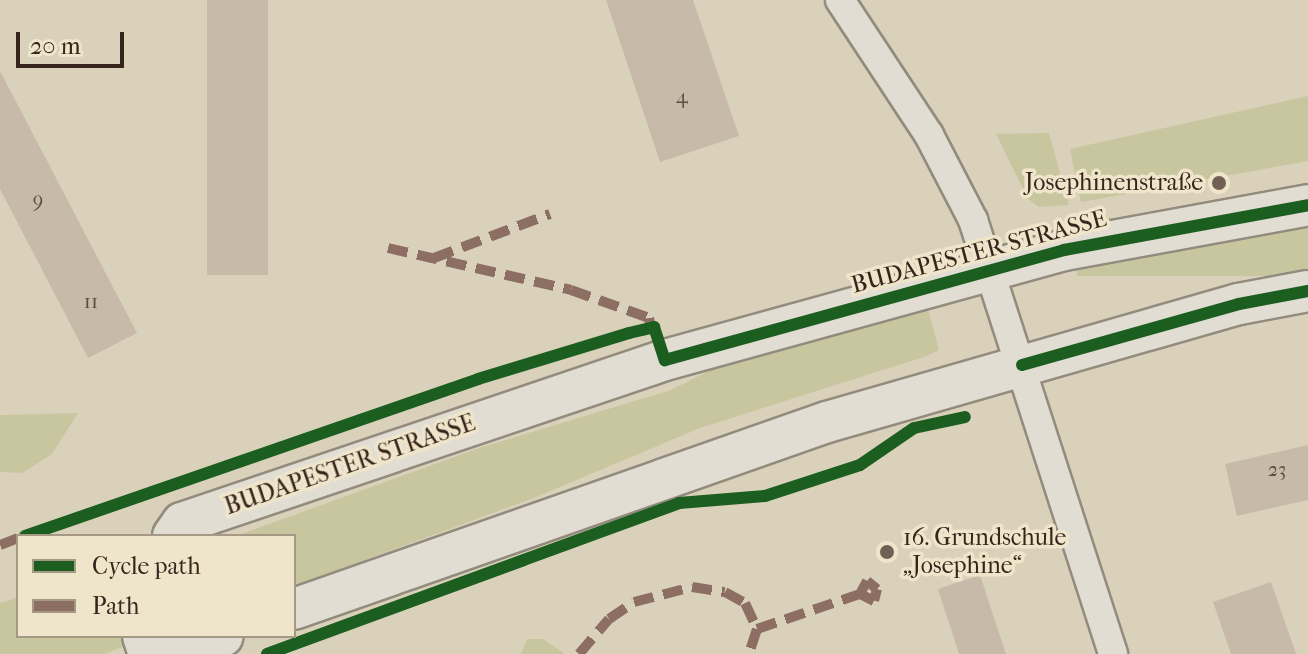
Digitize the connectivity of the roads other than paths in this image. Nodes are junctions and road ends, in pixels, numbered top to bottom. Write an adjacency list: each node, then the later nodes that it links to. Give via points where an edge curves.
1 (840, 0): 3 (street, via 929,135)
2 (1308, 205): 3 (main road, BUDAPESTER STRASSE, via 1093,243)
3 (993, 271): 5 (street); 6 (main road, BUDAPESTER STRASSE, via 665,360)
4 (1308, 291): 5 (main road, via 1239,304)
5 (1022, 365): 7 (main road, via 710,461); 10 (street)
6 (177, 530)
7 (296, 608)
8 (218, 638): 9 (main road)
9 (177, 654)
10 (1113, 654)

